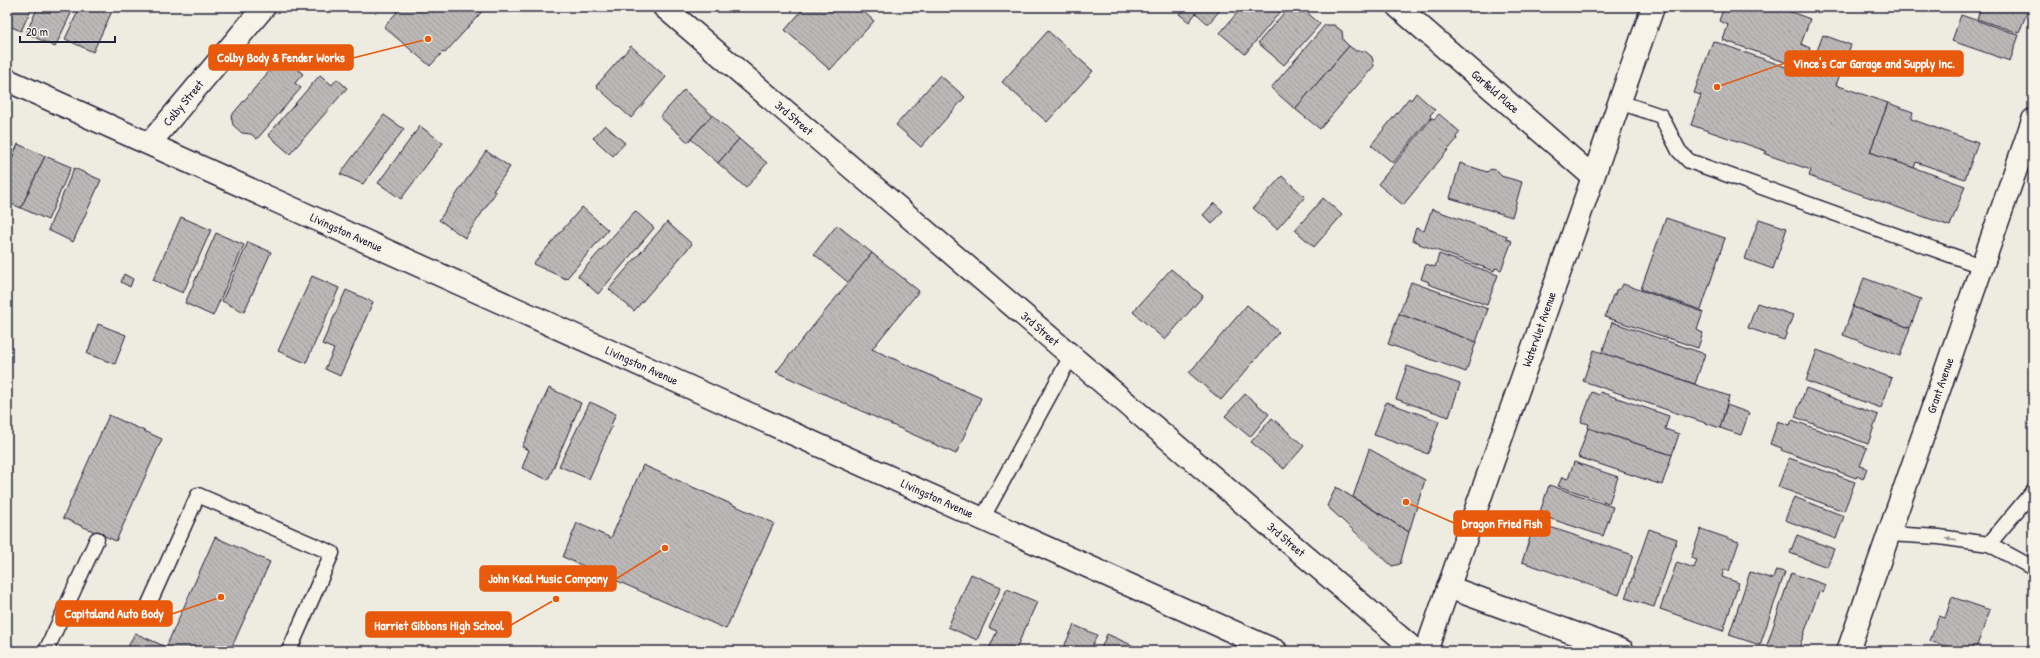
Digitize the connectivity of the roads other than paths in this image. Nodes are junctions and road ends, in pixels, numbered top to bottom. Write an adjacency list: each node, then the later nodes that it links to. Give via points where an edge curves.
1 (264, 7): 8 (street, Colby Street)
2 (664, 7): 11 (street, 3rd Street)
3 (1398, 7): 9 (street, Garfield Place)
4 (1653, 7): 6 (street, Watervliet Avenue)
5 (7, 80): 8 (street, Livingston Avenue)
6 (1619, 102): 9 (street, Watervliet Avenue); 10 (lane, via 1660,116 1679,151 1689,161)
7 (2033, 120): 10 (street, Grant Avenue)
8 (150, 144): 13 (street, Livingston Avenue)
9 (1592, 176): 18 (street, Watervliet Avenue)
10 (1981, 266): 14 (street, Grant Avenue)
11 (1071, 356): 13 (lane); 23 (street, 3rd Street)
12 (2033, 491): 16 (lane)
13 (982, 519): 22 (street, Livingston Avenue)
14 (1889, 534): 16 (lane, one-way to 14); 26 (street, Grant Avenue)
15 (97, 539): 20 (lane)
16 (1989, 544): 17 (lane)
17 (2033, 568)
18 (1448, 587): 24 (street, Watervliet Avenue); 25 (street)
19 (144, 615): 21 (lane, via 198,494 332,553)
20 (46, 651)
21 (289, 651)
22 (1276, 651)
23 (1416, 651)
24 (1426, 651)
25 (1623, 651)
26 (1848, 651)

